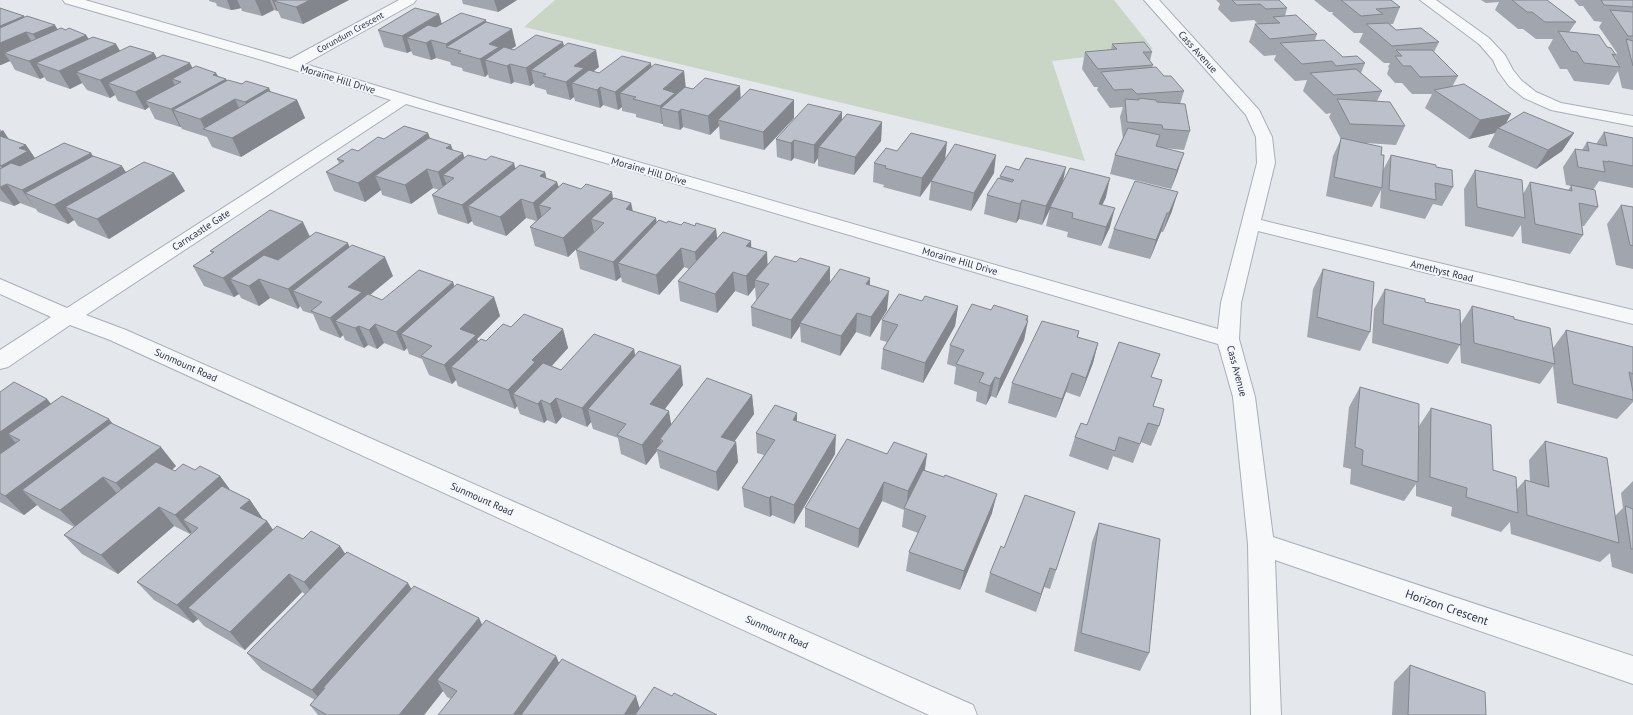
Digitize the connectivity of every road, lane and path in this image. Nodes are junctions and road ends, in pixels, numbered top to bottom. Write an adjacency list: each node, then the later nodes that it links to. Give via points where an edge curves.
1 (70, 0): 5 (street, Moraine Hill Drive)
2 (409, 0): 5 (street, Corundum Crescent)
3 (1151, 0): 8 (street, Cass Avenue, via 1253,113 1264,137 1266,163)
4 (1427, 0): 7 (street, via 1484,41 1500,58 1515,83 1530,95 1557,107)
5 (291, 65): 6 (street, Moraine Hill Drive)
6 (403, 99): 10 (street, Carncastle Gate); 12 (street, Moraine Hill Drive)
7 (1633, 121)
8 (1252, 224): 11 (street, Amethyst Road); 12 (street, Cass Avenue, via 1232,303)
9 (0, 286): 10 (street, Sunmount Road)
10 (68, 317): 13 (street, Carncastle Gate); 16 (street, Sunmount Road, via 118,335)
11 (1633, 317)
12 (1228, 339): 14 (street, Cass Avenue, via 1244,397)
13 (0, 361)
14 (1261, 544): 15 (street, Horizon Crescent); 17 (street, Cass Avenue)
15 (1633, 670)
16 (962, 715)
17 (1266, 715)

